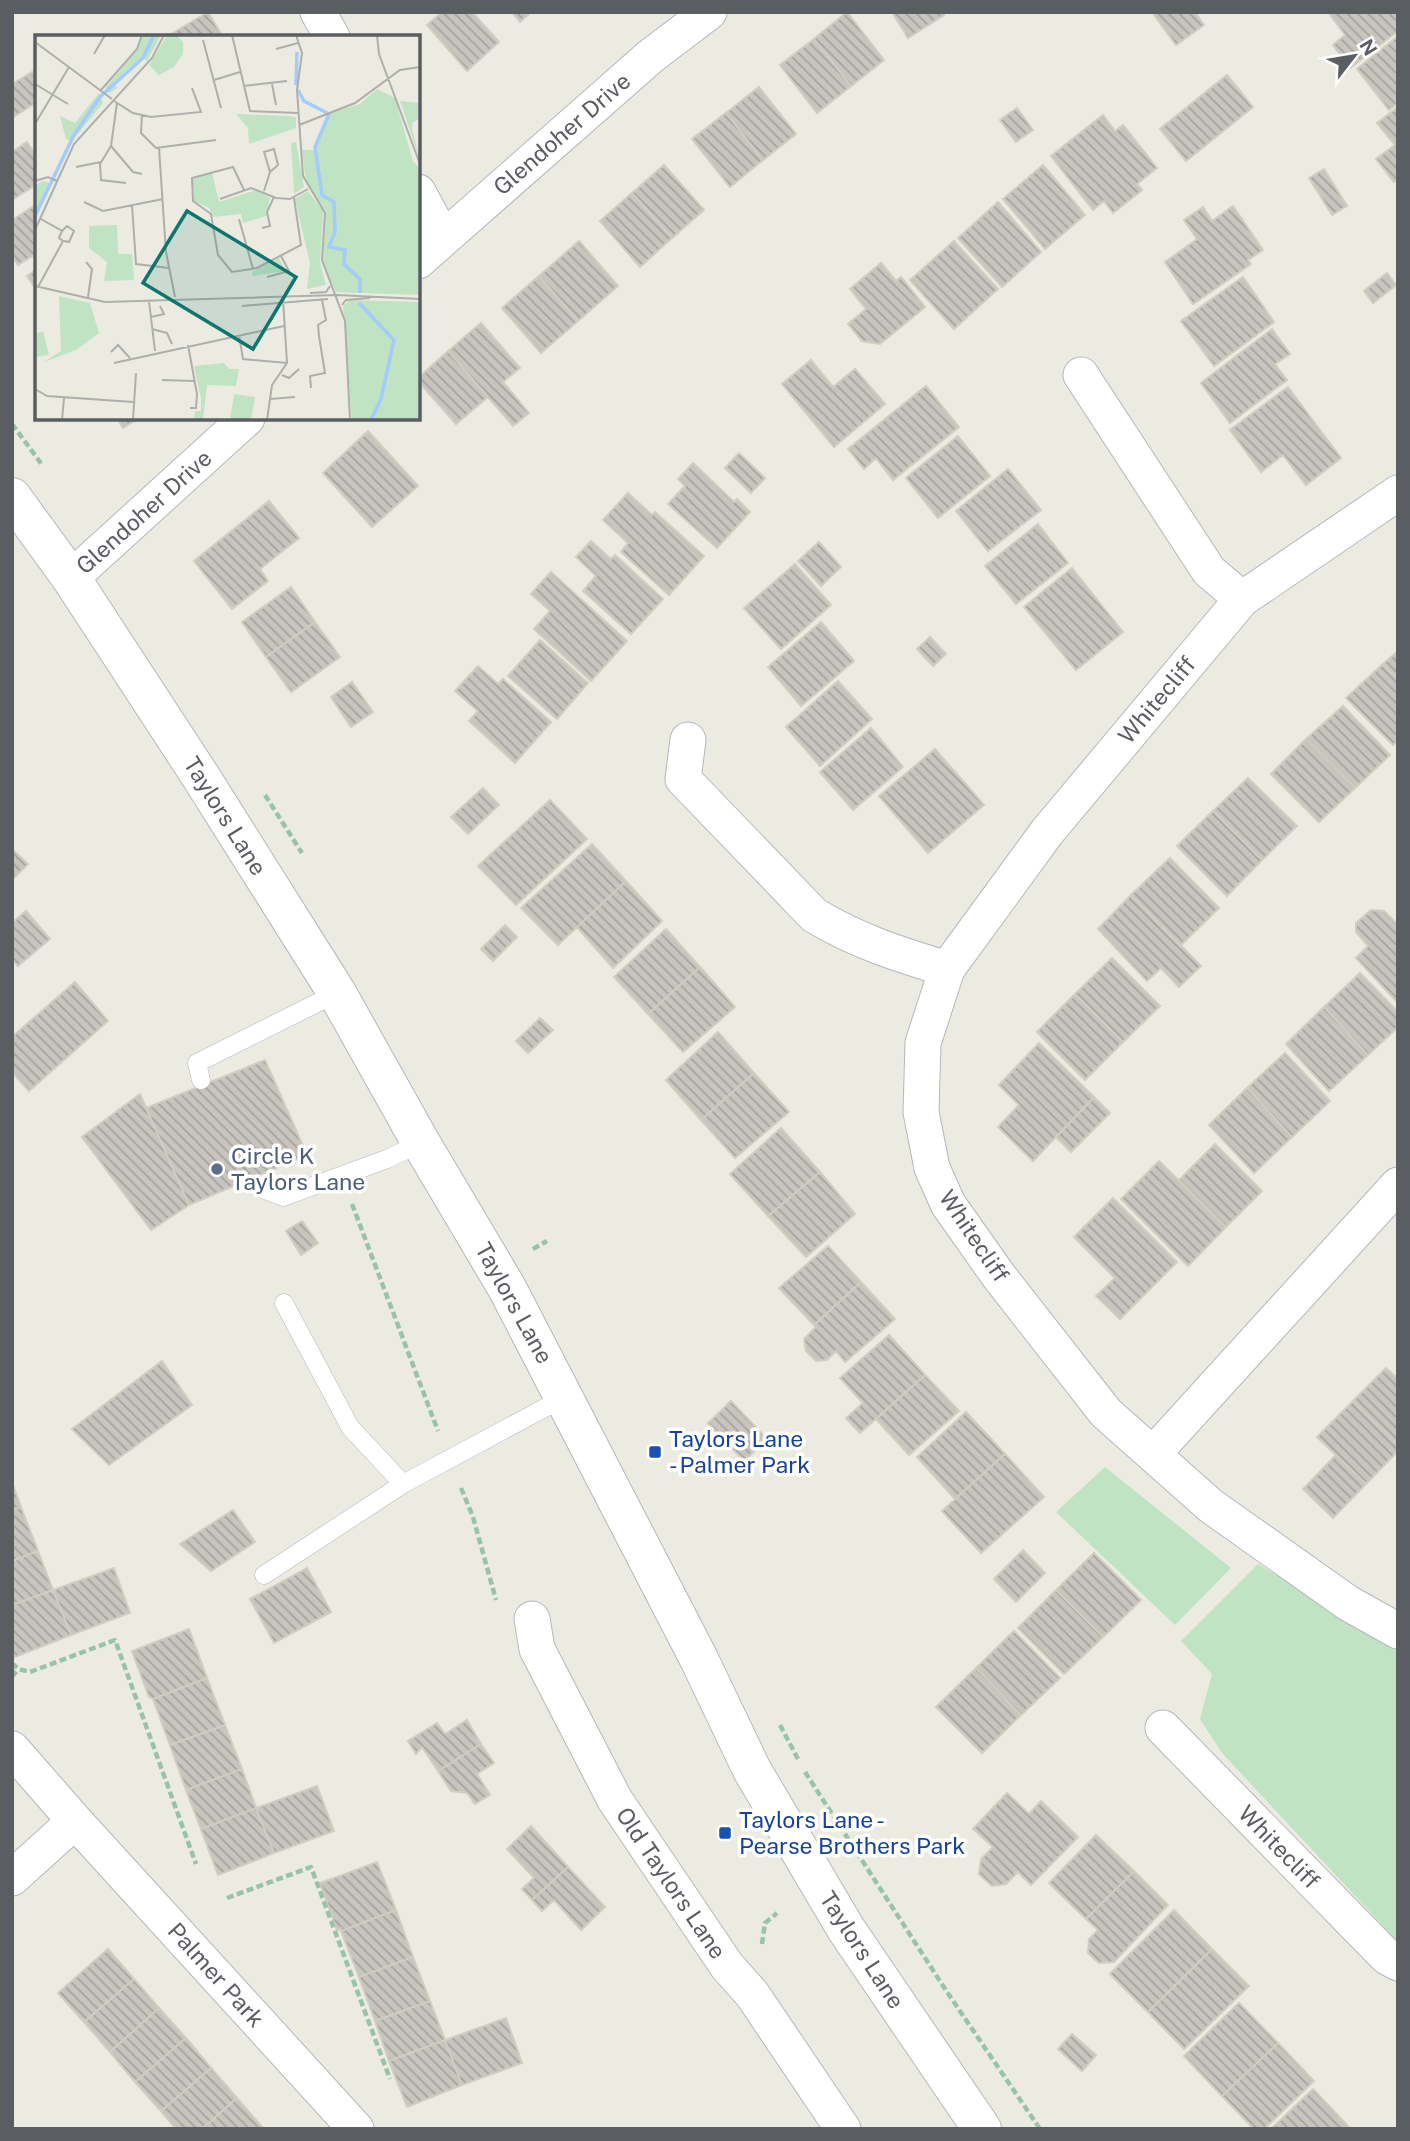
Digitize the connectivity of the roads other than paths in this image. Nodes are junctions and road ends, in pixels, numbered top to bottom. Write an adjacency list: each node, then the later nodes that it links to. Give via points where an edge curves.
1 (318, 12): 3 (street)
2 (709, 12): 5 (street, Glendoher Drive, via 651,57)
3 (331, 35)
4 (420, 201): 5 (street)
5 (431, 250)
6 (1081, 375): 11 (street, via 1209,571)
7 (245, 420): 10 (street, Glendoher Drive)
8 (1398, 493): 11 (street, Whitecliff)
9 (12, 497): 10 (main road, Taylors Lane)
10 (71, 578): 14 (main road, Taylors Lane)
11 (1242, 599): 13 (street, Whitecliff, via 1047,832)
12 (688, 740): 13 (street, via 683,779 814,915 864,941)
13 (947, 969): 21 (street, Whitecliff, via 923,1043 921,1112 932,1168 948,1204 1015,1296 1106,1413)
14 (337, 993): 15 (lane, via 197,1063); 16 (main road, Taylors Lane)
15 (201, 1080)
16 (421, 1143): 17 (lane, via 283,1196); 20 (main road, Taylors Lane, via 497,1269)
17 (250, 1184)
18 (1398, 1185): 21 (street)
19 (284, 1303): 22 (lane, via 350,1427)
20 (565, 1397): 22 (lane); 33 (main road, Taylors Lane, via 752,1770 846,1929)
21 (1153, 1454): 25 (street, Whitecliff, via 1211,1506 1262,1543 1348,1603)
22 (402, 1485): 23 (lane)
23 (264, 1575)
24 (532, 1619): 32 (street, Old Taylors Lane, via 537,1649 615,1800)
25 (1398, 1631)
26 (1163, 1728): 30 (street, Whitecliff, via 1387,1957)
27 (12, 1749): 28 (street, Palmer Park)
28 (75, 1821): 29 (street); 31 (street, Palmer Park)
29 (12, 1878)
30 (1398, 1962)
31 (356, 2129)
32 (843, 2129)
33 (982, 2129)

